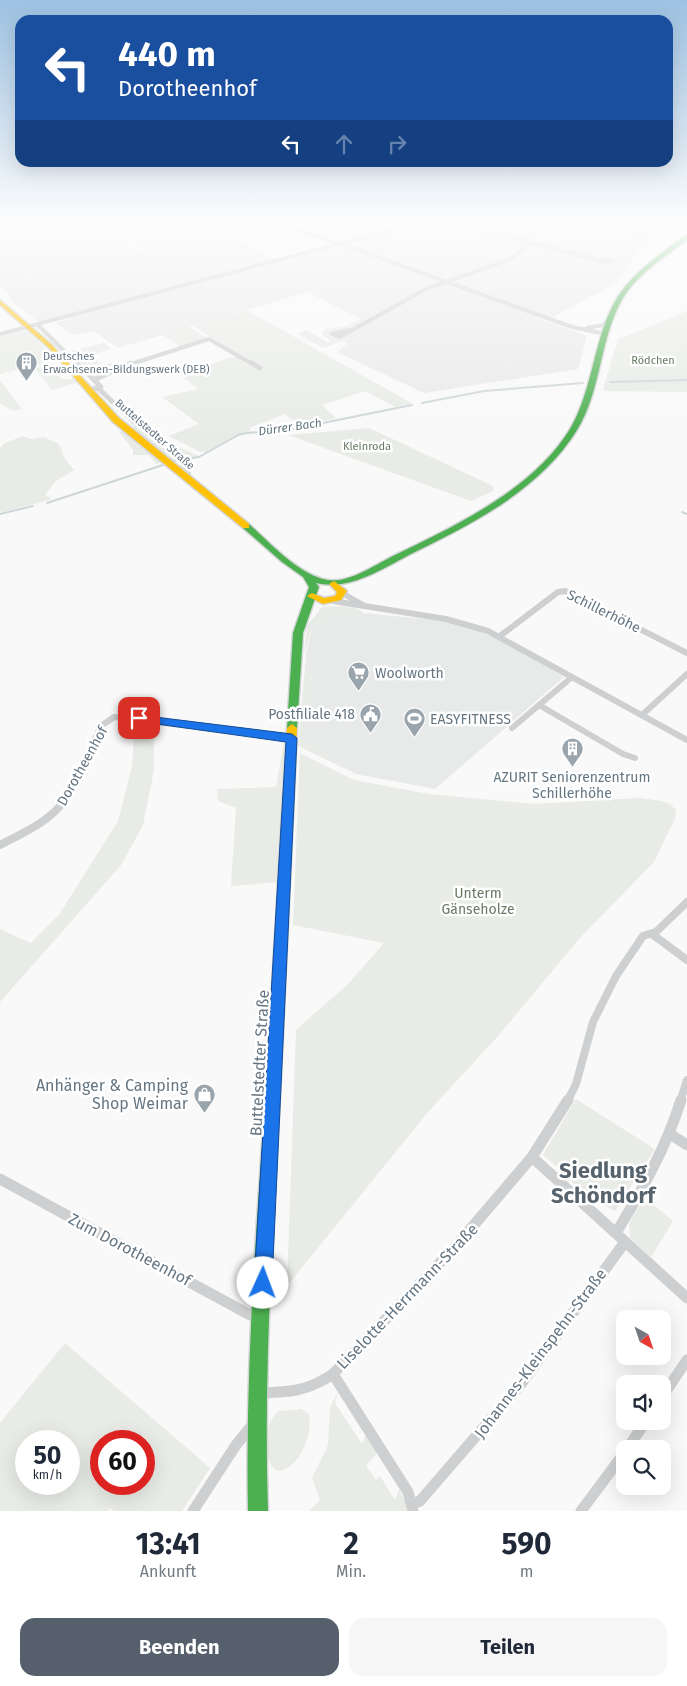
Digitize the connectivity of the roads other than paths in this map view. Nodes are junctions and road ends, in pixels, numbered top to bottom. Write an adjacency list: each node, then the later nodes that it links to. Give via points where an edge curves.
1 (151, 295): 8 (street)
2 (418, 295): 9 (street)
3 (482, 295): 7 (street)
4 (623, 295): 6 (main road)
5 (0, 302): 8 (main road, Buttelstedter Straße)
6 (612, 313): 7 (street, via 603,325 596,327); 11 (main road)
7 (565, 324): 11 (street)
8 (34, 326): 10 (street); 13 (main road, Buttelstedter Straße)
9 (351, 330): 9 (street, via 340,337 332,334)
10 (0, 334)
11 (606, 334): 15 (main road, via 582,416 549,460 490,506)
12 (260, 368): 13 (street, via 209,339 134,362)
13 (94, 386): 14 (street, Buttelstedter Straße); 15 (main road, Buttelstedter Straße, via 128,430 304,574)
14 (136, 424)
15 (328, 589): 16 (main road); 16 (main road); 17 (street); 18 (main road, Buttelstedter Straße)
16 (329, 601): 17 (street); 18 (main road)
17 (370, 608): 19 (street, via 456,621)
18 (304, 618): 26 (main road, Buttelstedter Straße, via 298,633)
19 (500, 636): 20 (street, Schillerhöhe, via 558,592 565,591); 22 (street)
20 (687, 653)
21 (687, 674): 24 (street)
22 (572, 677): 23 (street); 24 (street)
23 (538, 705): 25 (street); 28 (street)
24 (642, 715): 27 (street)
25 (512, 728)
26 (292, 738): 29 (street, Dorotheenhof, via 114,718 101,726 60,808 36,826); 41 (main road, Buttelstedter Straße)
27 (687, 740)
28 (635, 758)
29 (0, 845)
30 (687, 902): 31 (street, Liselotte-Herrmann-Straße)
31 (652, 934): 32 (street); 36 (street, Liselotte-Herrmann-Straße, via 647,934 640,941 600,1006 576,1084)
32 (687, 960)
33 (687, 1080): 34 (street)
34 (670, 1134): 35 (street); 38 (street, via 644,1187)
35 (687, 1145)
36 (532, 1157): 38 (street); 43 (street, Liselotte-Herrmann-Straße, via 455,1247)
37 (0, 1179): 41 (street, Zum Dorotheenhof, via 250,1315)
38 (616, 1233): 39 (street)
39 (625, 1242): 40 (street); 48 (street, Johannes-Kleinspehn-Straße, via 521,1384)
40 (687, 1298)
41 (261, 1315): 45 (main road, Buttelstedter Straße)
42 (687, 1360): 44 (street)
43 (333, 1374): 45 (street, Liselotte-Herrmann-Straße, via 302,1392); 48 (street, via 408,1492)
44 (671, 1384)
45 (259, 1393): 46 (main road, Buttelstedter Straße)
46 (258, 1418): 49 (street, via 236,1445); 50 (main road, Buttelstedter Straße)
47 (616, 1464): 51 (street)
48 (412, 1508)
49 (193, 1511)
50 (258, 1511)
51 (582, 1511)

